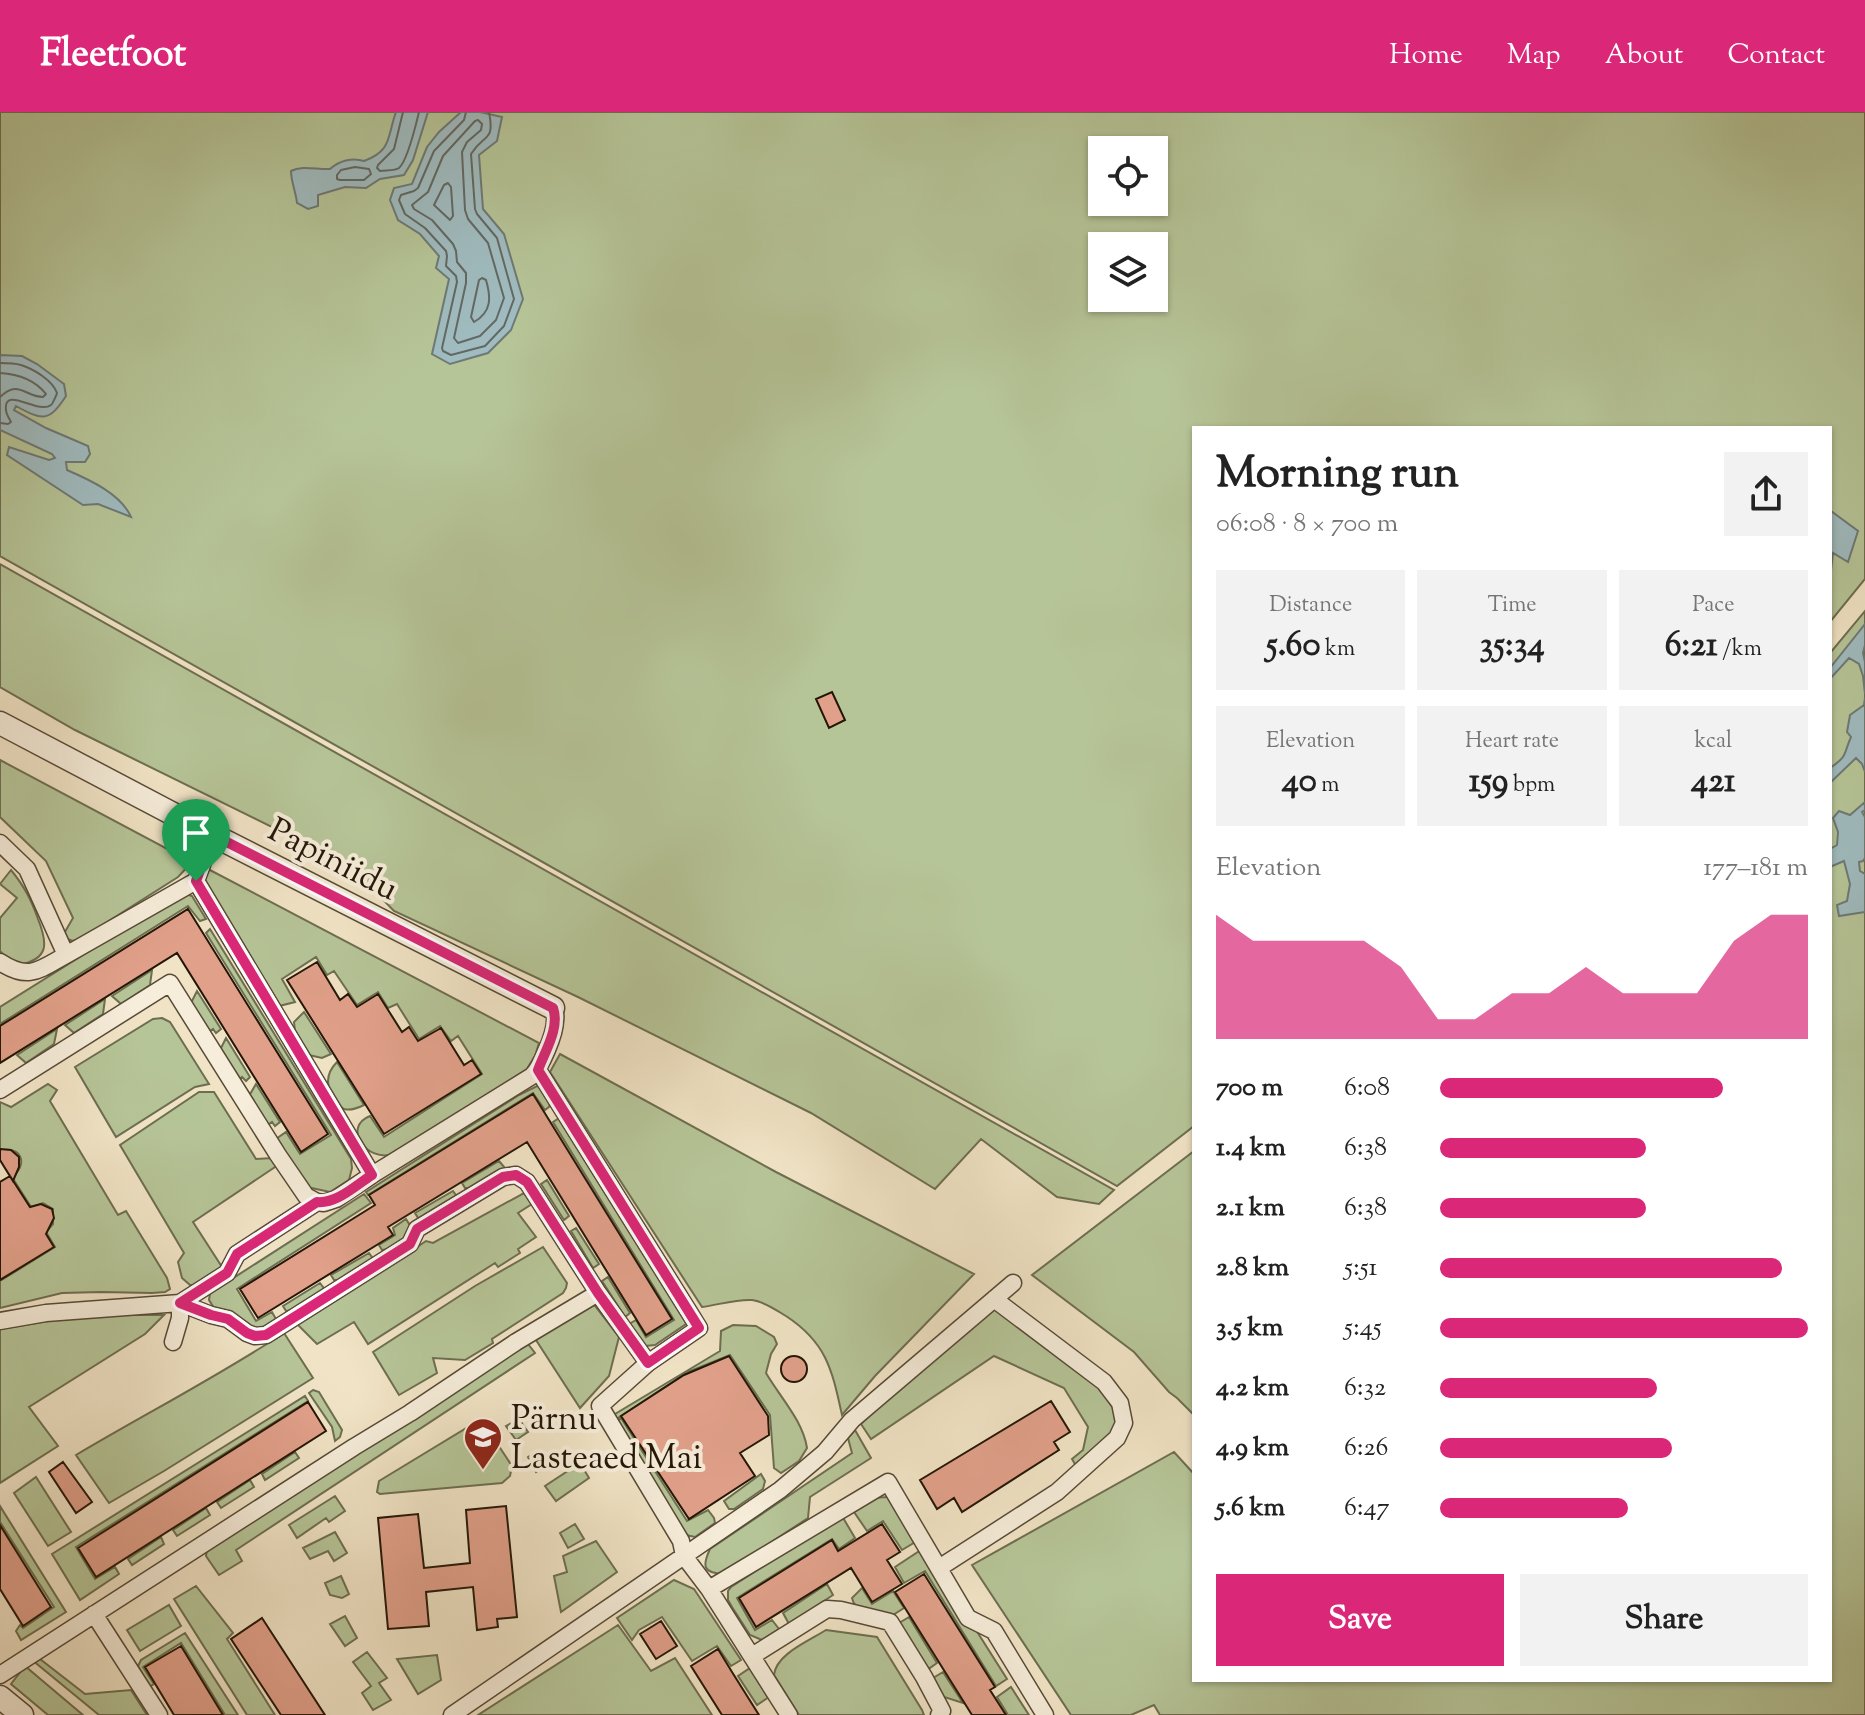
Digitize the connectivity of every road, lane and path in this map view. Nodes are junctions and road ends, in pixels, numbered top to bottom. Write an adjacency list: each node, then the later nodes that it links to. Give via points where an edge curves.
1 (0, 723): 2 (street, Papiniidu)
2 (213, 835): 4 (street); 7 (street, Papiniidu)
3 (0, 843): 5 (street, via 27,869)
4 (196, 881): 5 (street); 10 (street)
5 (66, 955): 6 (street, via 36,972 15,972)
6 (0, 962)
7 (553, 1008): 8 (street, via 555,1027)
8 (538, 1070): 10 (street); 18 (street, via 699,1328)
9 (0, 1090): 11 (street, via 170,983 282,1162 306,1196)
10 (372, 1175): 11 (street, via 336,1199)
11 (317, 1202): 15 (street, via 237,1254 227,1273)
12 (1013, 1283): 14 (street)
13 (598, 1293): 15 (street, via 527,1182 516,1175 503,1177 417,1229 410,1244 266,1335 255,1336 228,1319); 18 (street); 22 (street)
14 (994, 1299): 19 (street, via 852,1420 825,1452 780,1490); 20 (street, via 1104,1382 1120,1403 1124,1423 1117,1438 1057,1492)
15 (180, 1303): 16 (street); 17 (street)
16 (0, 1321)
17 (173, 1342)
18 (648, 1363): 19 (street, via 600,1406 681,1541)
19 (684, 1556): 21 (street); 28 (street)
20 (939, 1568): 21 (street, via 888,1482); 31 (street, via 968,1618 994,1631)
21 (709, 1589): 23 (street)
22 (94, 1614): 24 (street); 27 (street)
23 (752, 1656): 29 (street); 30 (street, via 827,1609 890,1622 942,1711)
24 (0, 1675)
25 (0, 1697): 26 (street)
26 (22, 1715)
27 (159, 1715)
28 (452, 1715)
29 (789, 1715)
30 (939, 1715)
31 (1045, 1715)

